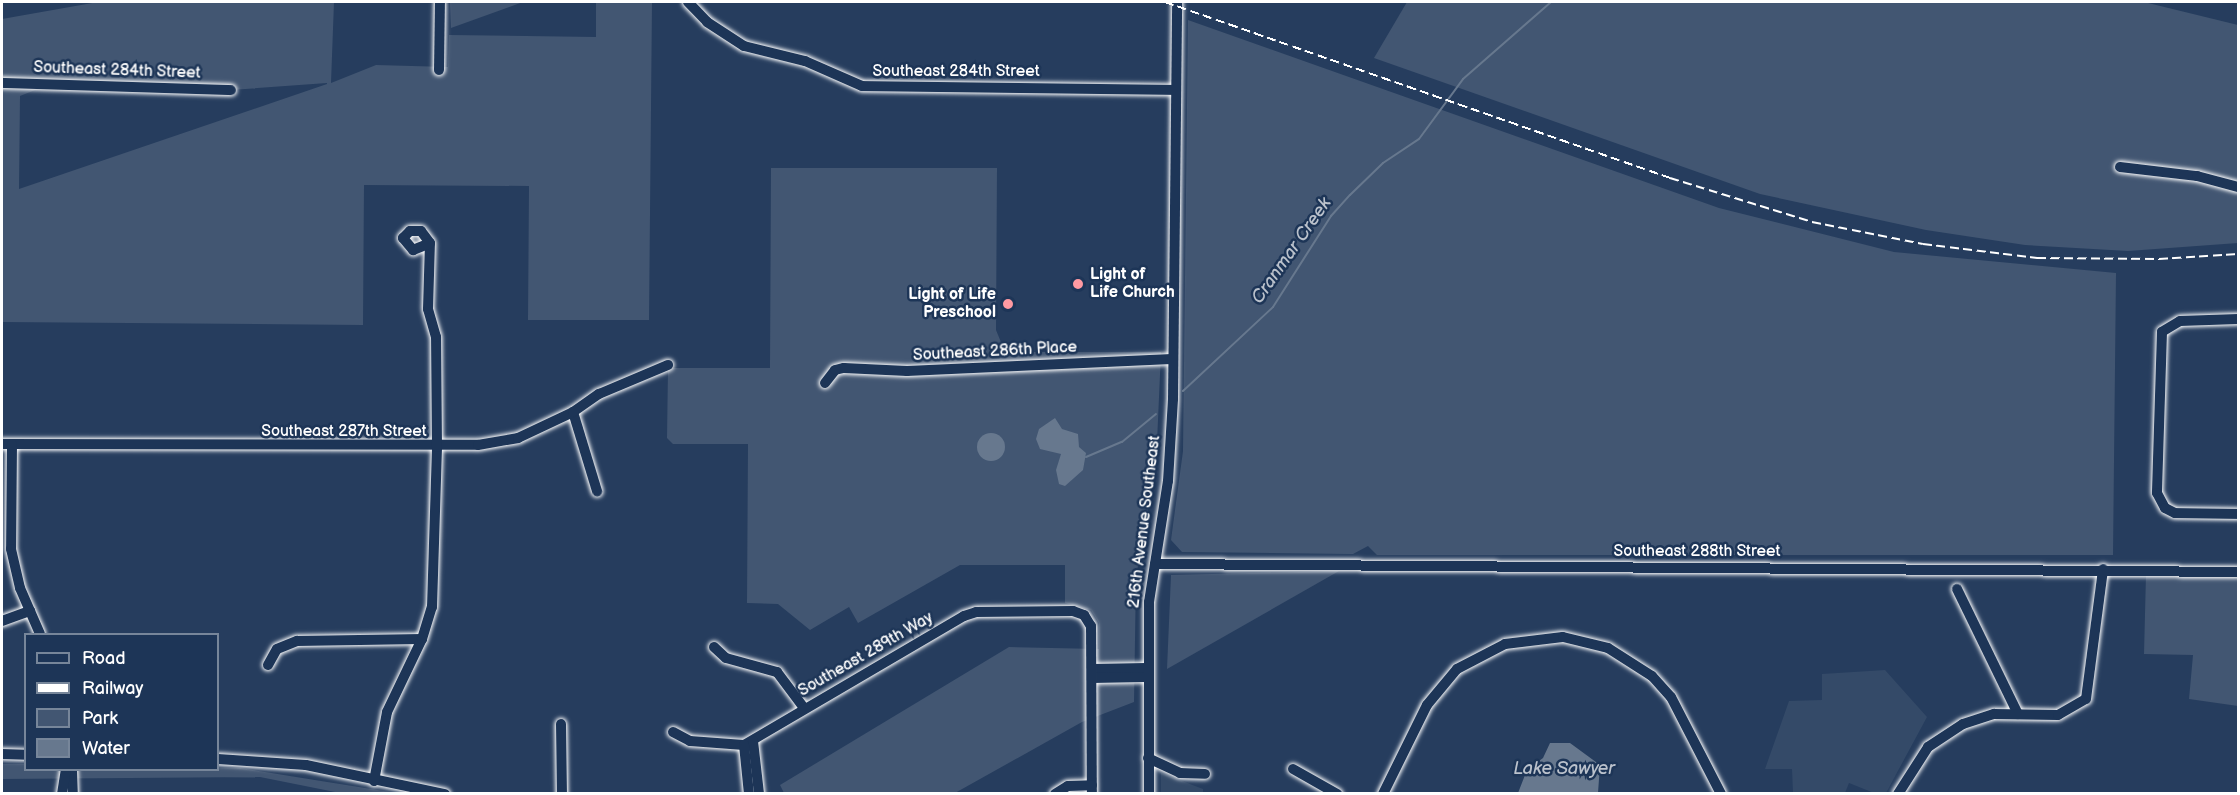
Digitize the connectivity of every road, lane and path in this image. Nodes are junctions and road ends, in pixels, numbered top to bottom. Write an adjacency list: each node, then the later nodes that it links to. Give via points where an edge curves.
1 (440, 2): 4 (street)
2 (688, 2): 7 (street, Southeast 284th Street, via 707,22 744,46 805,61 862,86)
3 (1177, 2): 7 (street, 216th Avenue Southeast)
4 (439, 70)
5 (2, 83): 6 (street, Southeast 284th Street)
6 (231, 90)
7 (1176, 90): 12 (street, 216th Avenue Southeast)
8 (2120, 167): 9 (street, via 2197,176)
9 (2238, 187)
10 (430, 243): 17 (street, via 428,309 436,337)
11 (2238, 319): 19 (street, via 2180,321 2167,326 2159,338 2157,493 2164,508)
12 (1172, 359): 14 (street, Southeast 286th Place, via 907,371 844,368 835,370); 20 (street, 216th Avenue Southeast, via 1172,442)
13 (668, 365): 15 (street, Southeast 287th Street, via 599,394)
14 (825, 383)
15 (573, 412): 17 (street, Southeast 287th Street, via 518,438); 18 (street)
16 (7, 444): 17 (street, Southeast 287th Street); 24 (street, via 11,549)
17 (437, 447): 27 (street, via 432,607)
18 (597, 491)
19 (2238, 514)
20 (1155, 564): 21 (street, Southeast 288th Street); 31 (street, 216th Avenue Southeast)
21 (2103, 569): 22 (street, Southeast 288th Street); 33 (street, via 2090,690 2077,708 2058,715)
22 (2238, 572)
23 (1957, 590): 33 (street)
24 (30, 611): 25 (street); 26 (street)
25 (2, 621)
26 (40, 633)
27 (422, 639): 29 (street, via 297,641 276,649); 45 (street, via 387,712)
28 (714, 647): 32 (street, via 726,658 777,672)
29 (268, 665)
30 (1092, 673): 31 (street); 32 (street, Southeast 289th Way, via 1091,626 1084,615 1073,611 976,612); 46 (street)
31 (1146, 673): 39 (street, 216th Avenue Southeast)
32 (804, 708): 36 (street, Southeast 289th Way)
33 (2018, 714): 58 (street, via 1986,715 1963,723 1928,747)
34 (561, 724): 50 (street)
35 (673, 732): 36 (street, via 690,741)
36 (748, 743): 51 (street); 52 (street)
37 (2, 754): 38 (street)
38 (24, 755)
39 (1148, 758): 44 (street, via 1180,773); 54 (street, 216th Avenue Southeast)
40 (219, 759): 45 (street, via 297,763)
41 (1293, 769): 55 (street)
42 (66, 771): 47 (street)
43 (72, 771): 48 (street)
44 (1205, 774)
45 (374, 781): 49 (street)
46 (1092, 789): 53 (street, via 1067,786)
47 (62, 794)
48 (74, 794)
49 (446, 794)
50 (562, 794)
51 (749, 794)
52 (759, 794)
53 (1055, 794)
54 (1149, 794)
55 (1337, 794)
56 (1383, 794): 57 (street, via 1400,753 1445,679 1477,656 1525,639 1563,637 1593,642 1652,676 1671,697)
57 (1721, 794)
58 (1898, 794)

